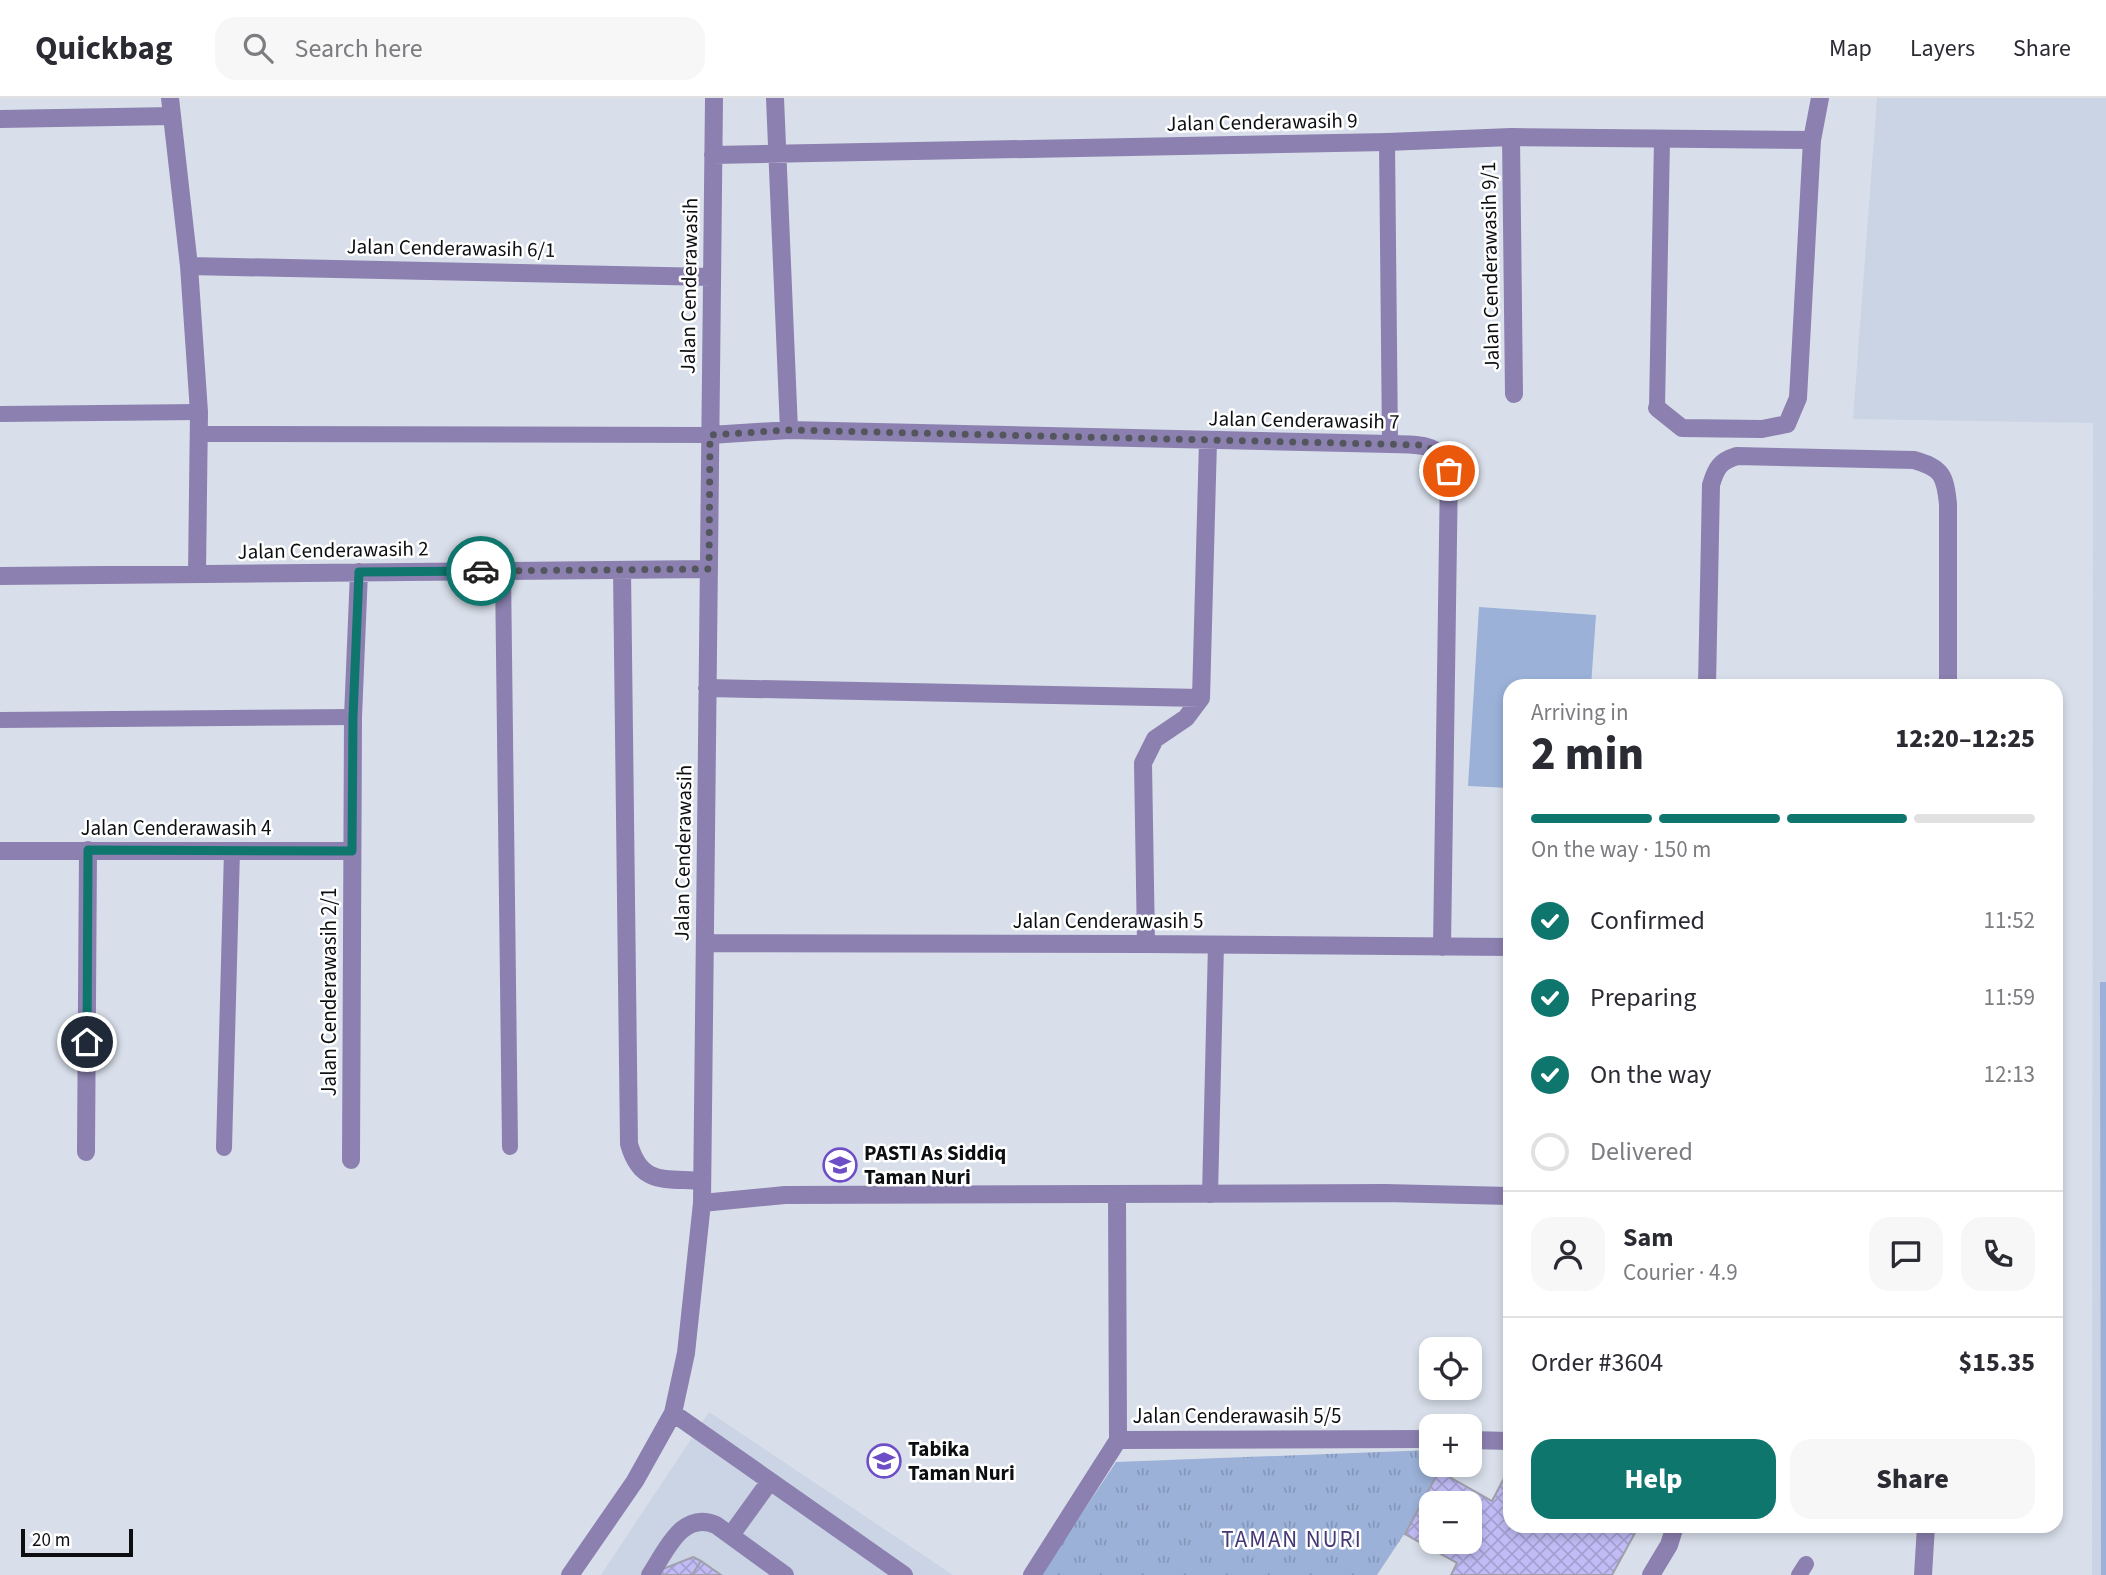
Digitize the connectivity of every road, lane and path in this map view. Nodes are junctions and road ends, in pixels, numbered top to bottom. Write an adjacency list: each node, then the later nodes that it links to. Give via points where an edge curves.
1 (714, 98): 11 (street, Jalan Cenderawasih)
2 (775, 98): 10 (street)
3 (1820, 98): 8 (street)
4 (171, 107): 5 (street); 12 (street)
5 (0, 119)
6 (1511, 137): 7 (street, Jalan Cenderawasih 9); 9 (street, Jalan Cenderawasih 9); 14 (street, Jalan Cenderawasih 9/1)
7 (1662, 140): 8 (street, Jalan Cenderawasih 9); 15 (lane)
8 (1812, 140): 15 (street, via 1798,398 1787,424 1762,429 1682,428)
9 (1387, 142): 10 (street, Jalan Cenderawasih 9); 22 (lane)
10 (777, 153): 11 (street, Jalan Cenderawasih 9); 18 (street)
11 (713, 155): 13 (street, Jalan Cenderawasih)
12 (189, 266): 13 (street, Jalan Cenderawasih 6/1); 16 (street)
13 (712, 277): 20 (street, Jalan Cenderawasih)
14 (1514, 394)
15 (1657, 408)
16 (200, 412): 17 (lane); 19 (street)
17 (0, 414)
18 (789, 430): 20 (street, Jalan Cenderawasih 7); 21 (street, Jalan Cenderawasih 7)
19 (200, 435): 20 (lane); 27 (street)
20 (710, 435): 23 (street, Jalan Cenderawasih)
21 (1208, 440): 22 (street, Jalan Cenderawasih 7); 32 (street)
22 (1390, 444): 42 (street, Jalan Cenderawasih 7, via 1436,450 1445,457 1449,471)
23 (709, 569): 24 (street, Jalan Cenderawasih 2); 31 (street, Jalan Cenderawasih)
24 (622, 570): 25 (street, Jalan Cenderawasih 2); 48 (street, via 629,1144 634,1161 649,1176)
25 (503, 571): 26 (street, Jalan Cenderawasih 2); 44 (lane)
26 (359, 572): 27 (street, Jalan Cenderawasih 2); 33 (street, Jalan Cenderawasih 2/1)
27 (197, 574): 28 (street, Jalan Cenderawasih 2)
28 (0, 576)
29 (1707, 679): 30 (street, via 1711,485 1724,460 1738,456 1914,460 1941,472 1948,504)
30 (1948, 679)
31 (707, 688): 32 (street); 39 (street, Jalan Cenderawasih)
32 (1201, 698): 40 (street, via 1186,718 1155,739 1143,763)
33 (353, 717): 34 (lane); 38 (street, Jalan Cenderawasih 2/1)
34 (0, 720)
35 (88, 850): 36 (street, Jalan Cenderawasih 4); 37 (street, Jalan Cenderawasih 4); 46 (street)
36 (0, 851)
37 (232, 851): 38 (street, Jalan Cenderawasih 4); 45 (lane)
38 (352, 851): 47 (street, Jalan Cenderawasih 2/1)
39 (705, 943): 40 (street, Jalan Cenderawasih 5); 48 (street, Jalan Cenderawasih)
40 (1146, 944): 41 (street, Jalan Cenderawasih 5)
41 (1216, 944): 42 (street, Jalan Cenderawasih 5); 50 (lane)
42 (1441, 947): 43 (street, Jalan Cenderawasih 5)
43 (1503, 947)
44 (510, 1147)
45 (224, 1148)
46 (86, 1152)
47 (351, 1160)
48 (702, 1181): 52 (street, Jalan Cenderawasih)
49 (1117, 1194): 50 (street); 52 (street, via 785,1195); 54 (street)
50 (1210, 1195): 51 (street)
51 (1503, 1195)
52 (702, 1203): 53 (street, Jalan Cenderawasih, via 687,1353)
53 (673, 1413): 58 (street); 62 (street, Jalan Cenderawasih, via 635,1481)
54 (1118, 1440): 55 (street, Jalan Cenderawasih 5/5); 66 (street, Jalan Cenderawasih 5/5)
55 (1419, 1440)
56 (1482, 1440): 57 (street)
57 (1503, 1441)
58 (770, 1481): 61 (street); 65 (street)
59 (1673, 1533): 67 (street)
60 (1926, 1533): 68 (street)
61 (731, 1535): 63 (street, via 704,1520 692,1522 679,1531); 64 (street)
62 (570, 1575)
63 (650, 1575)
64 (785, 1575)
65 (904, 1575)
66 (1032, 1575)
67 (1651, 1575)
68 (1923, 1575)

